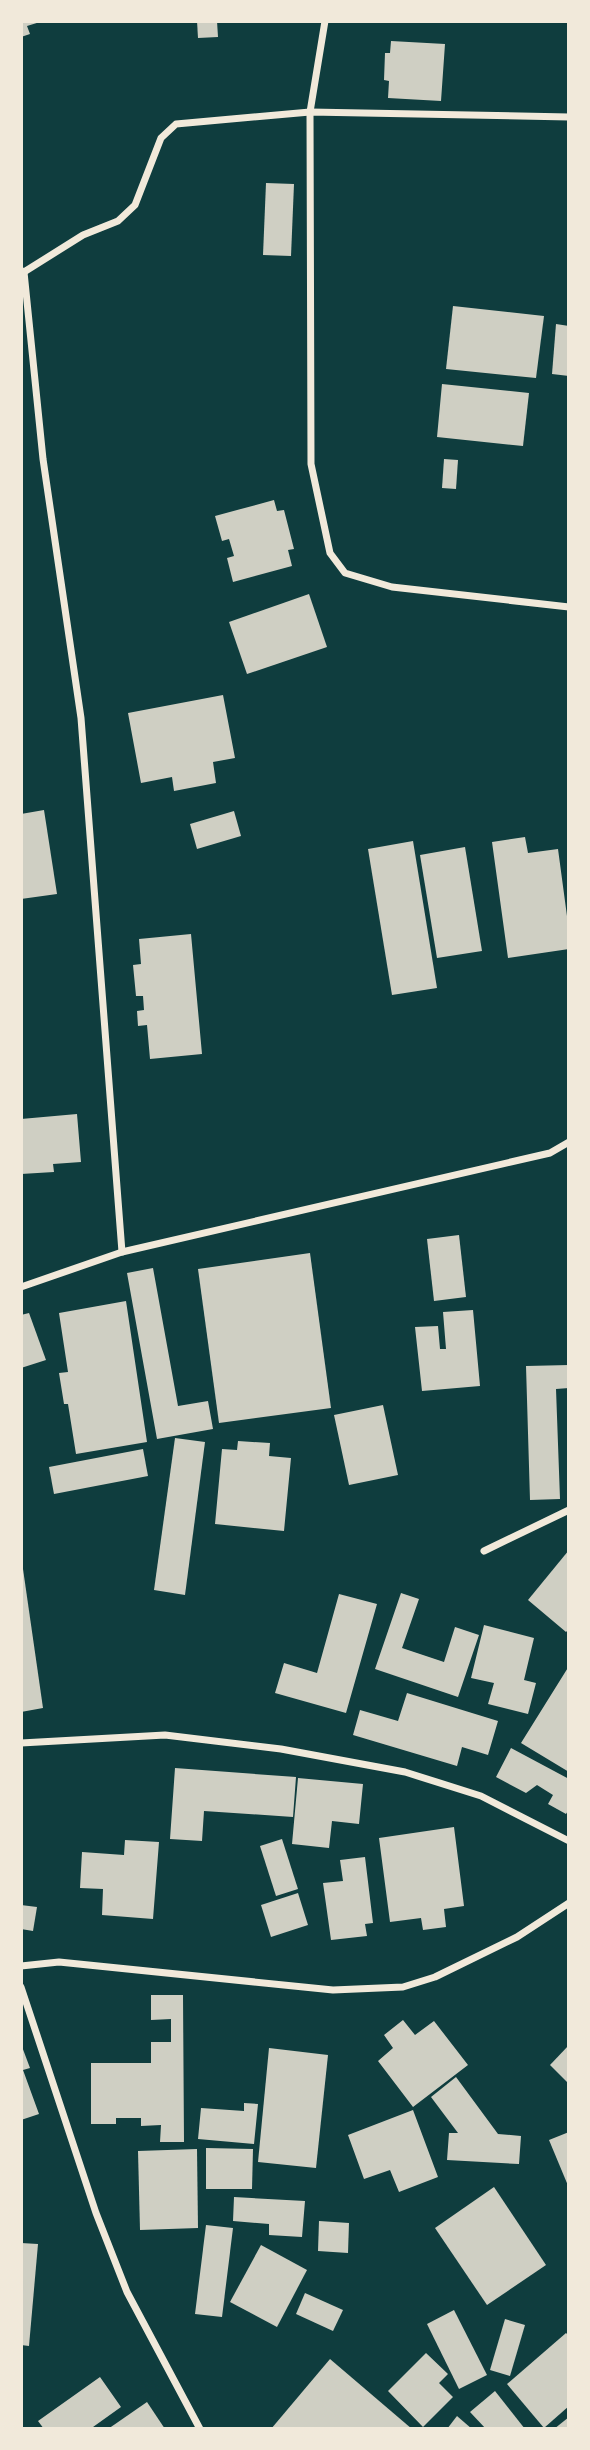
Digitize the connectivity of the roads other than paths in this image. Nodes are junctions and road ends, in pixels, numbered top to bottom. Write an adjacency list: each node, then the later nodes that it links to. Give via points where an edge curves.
1 (325, 21): 2 (street)
2 (310, 112): 3 (street); 4 (street, via 176,124 161,138 135,205 118,221); 5 (street, via 311,464 330,553 345,573 393,587)
3 (569, 117)
4 (23, 271): 7 (street, via 43,459 81,718)
5 (569, 607)
6 (569, 1142): 7 (street, via 550,1153)
7 (122, 1252): 8 (street)
8 (21, 1287)
9 (569, 1510): 10 (street)
10 (484, 1551)
11 (21, 1744): 12 (street, via 165,1735 309,1754 405,1772 481,1796)
12 (569, 1841)
13 (569, 1903): 14 (street, via 517,1937 435,1977 403,1987 332,1990 59,1962)
14 (21, 1966)
15 (21, 1987): 16 (street, via 127,2292)
16 (200, 2429)

